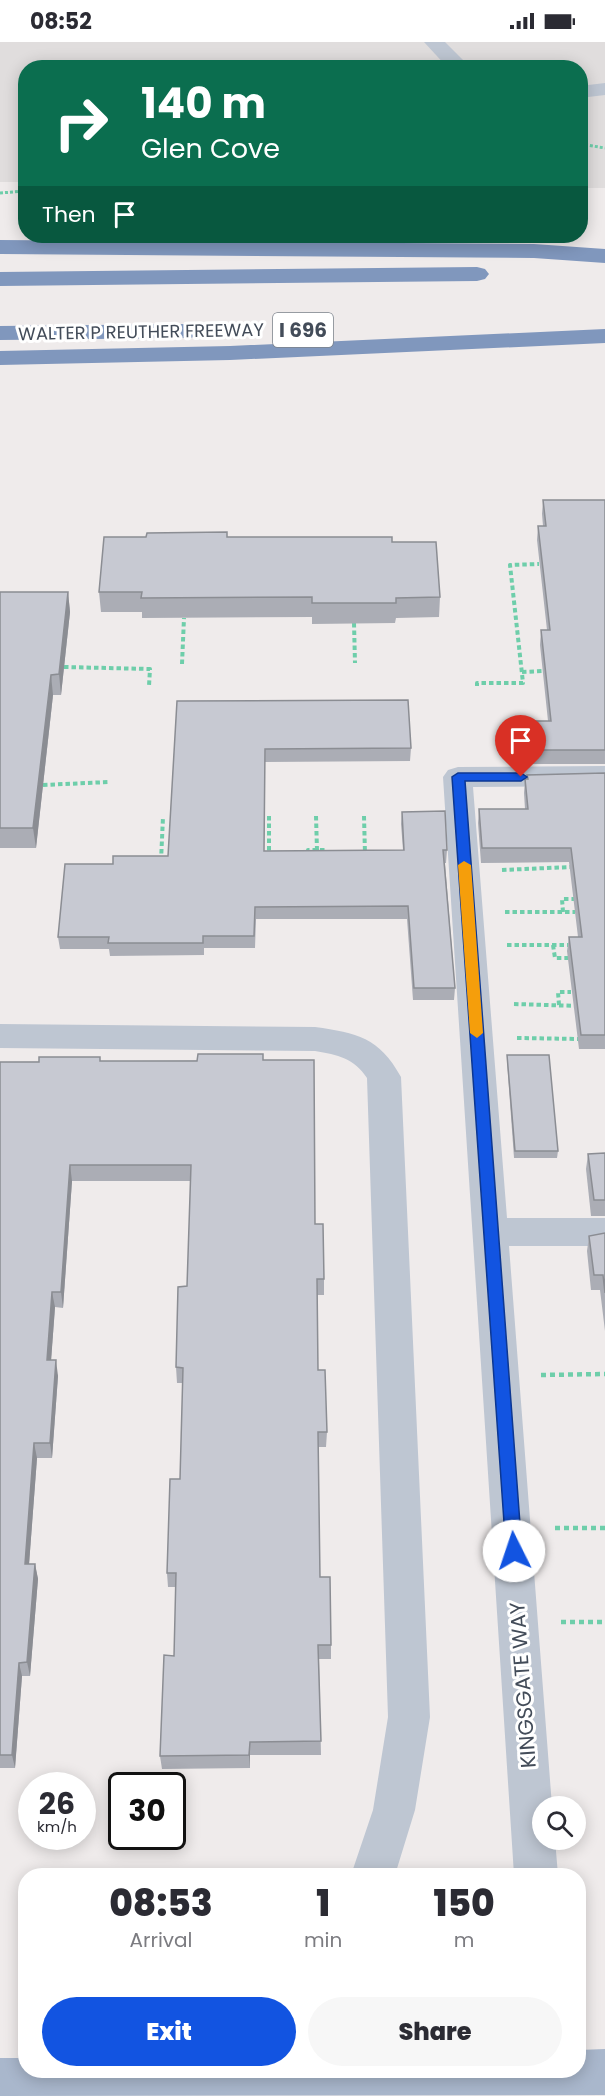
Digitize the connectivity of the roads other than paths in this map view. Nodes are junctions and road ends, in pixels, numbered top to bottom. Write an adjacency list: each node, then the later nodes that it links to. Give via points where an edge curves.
1 (435, 42): 2 (street)
2 (451, 60)
3 (605, 89): 4 (street)
4 (588, 91)
5 (0, 247): 6 (highway, via 534,251)
6 (605, 256)
7 (534, 273): 8 (highway)
8 (605, 273)
9 (499, 274): 10 (highway)
10 (0, 279)
11 (605, 327): 12 (highway, WALTER P REUTHER FREEWAY / I 696)
12 (0, 333)
13 (605, 336): 14 (highway, via 230,353)
14 (0, 358)
15 (605, 776): 17 (street, KINGSGATE WAY, via 458,777)
16 (0, 1036): 19 (street, via 315,1039 354,1045 374,1059 384,1077 409,1717 394,1810)
17 (491, 1232): 18 (street); 20 (street, KINGSGATE WAY)
18 (605, 1232)
19 (375, 1868)
20 (536, 1868)
21 (586, 2072): 22 (main road)
22 (605, 2072)
23 (213, 2078): 24 (main road)
24 (15, 2086)

